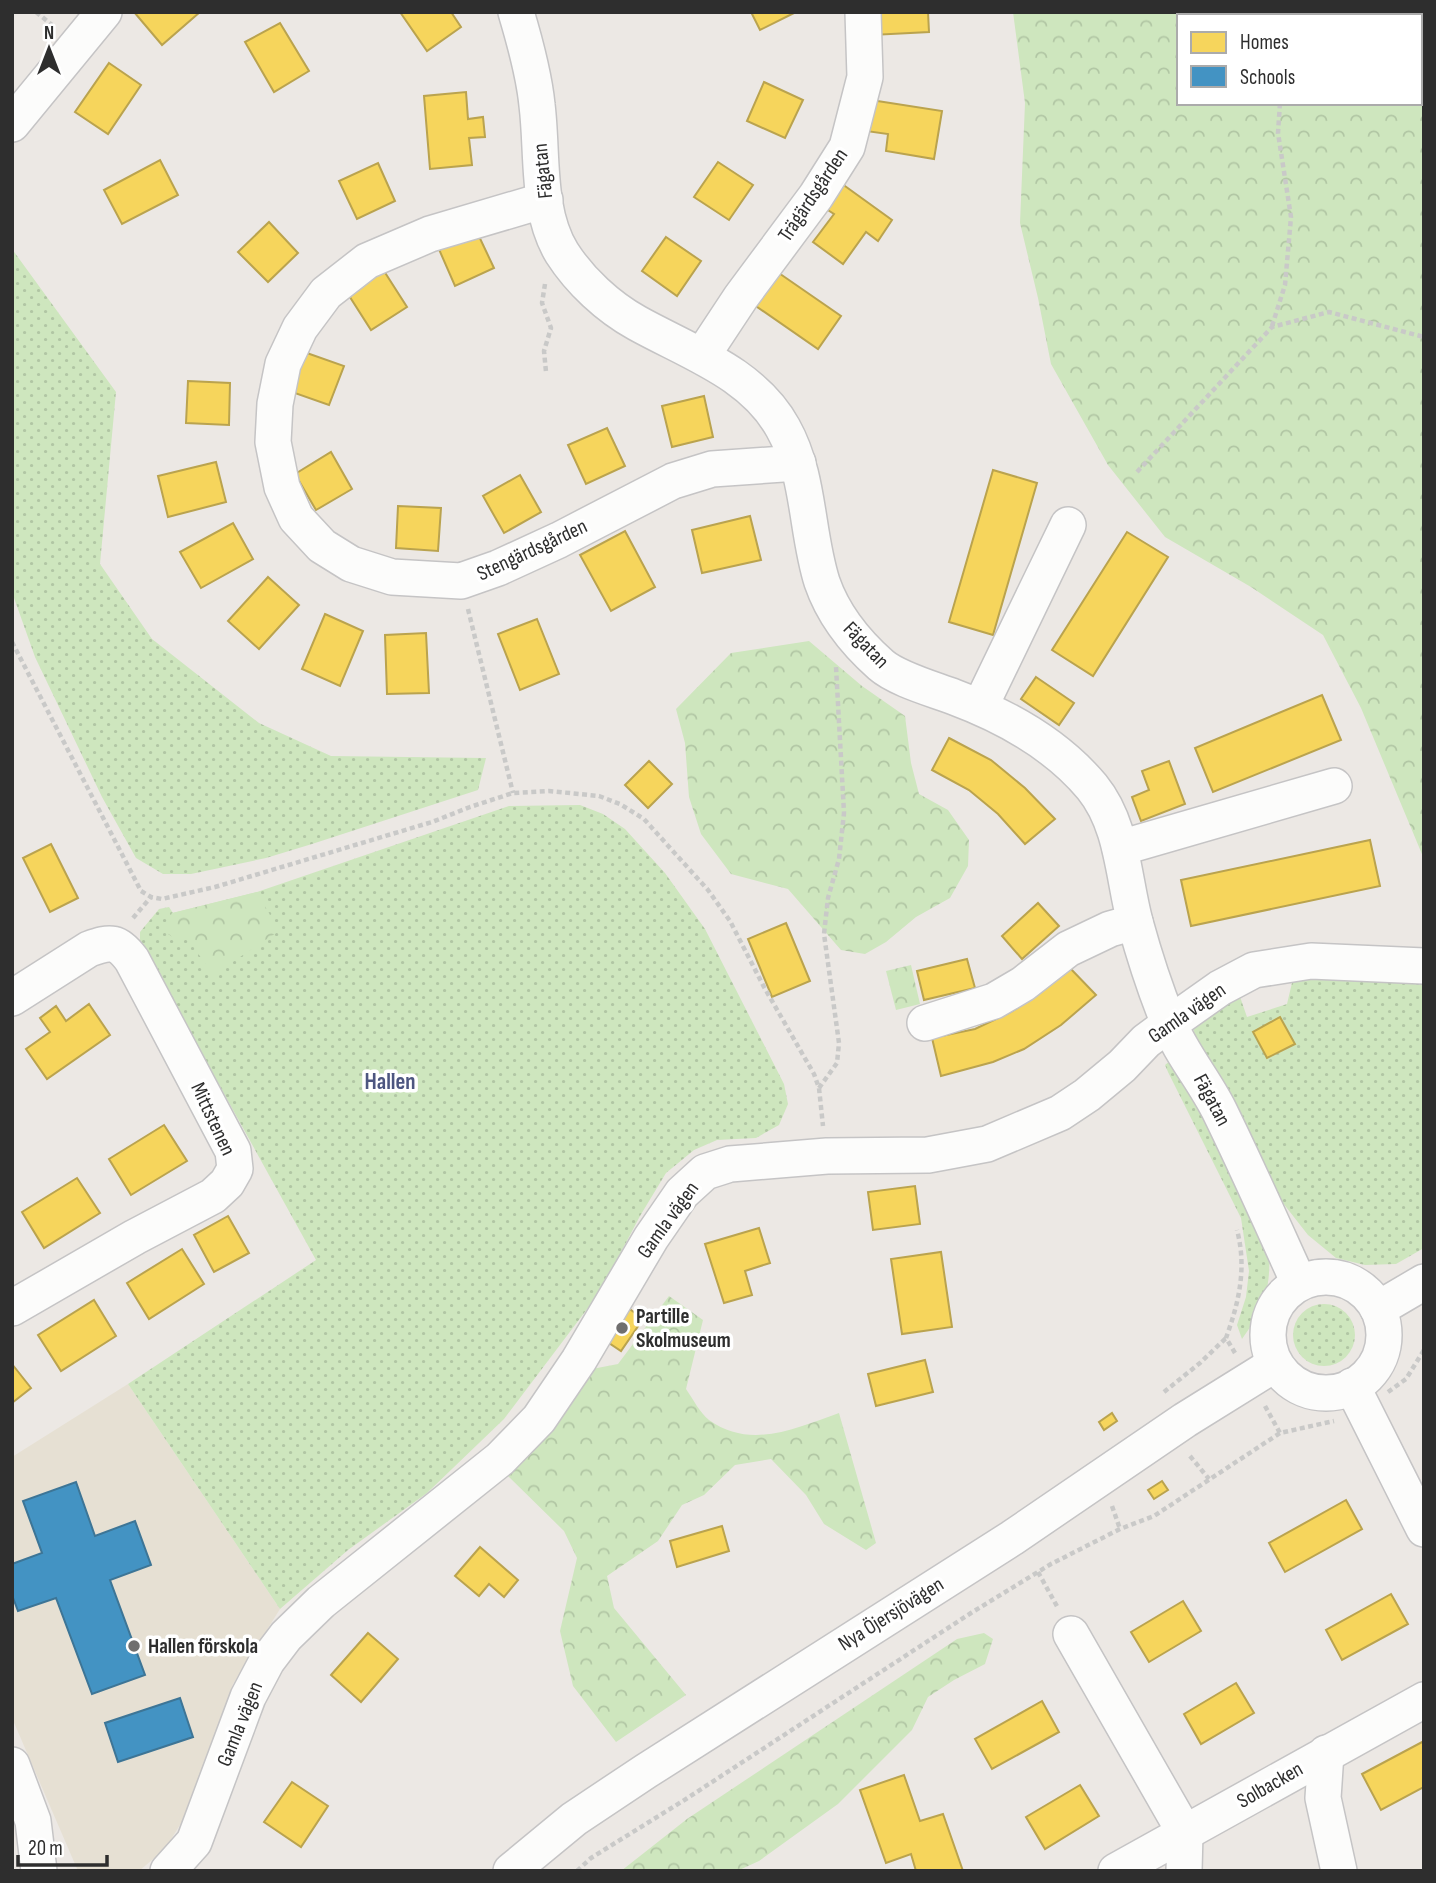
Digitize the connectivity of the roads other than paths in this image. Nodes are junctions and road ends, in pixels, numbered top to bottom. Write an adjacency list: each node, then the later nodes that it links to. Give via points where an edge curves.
1 (104, 12): 4 (street)
2 (516, 12): 5 (street, Fägatan, via 537,101)
3 (863, 12): 6 (street, Trägärdsgården, via 864,77 848,147)
4 (12, 124)
5 (545, 200): 6 (street, Fägatan, via 553,235 581,279 634,322); 7 (street, Stengärdsgården, via 460,223 367,261 326,293 300,328 283,364 273,442 282,487 296,518 322,546 351,565 392,578 461,582 559,540 673,481 712,469)
6 (702, 356): 7 (street, Fägatan, via 752,388 782,426)
7 (798, 463): 9 (street, Fägatan, via 822,582 846,629 885,669)
8 (1068, 525): 9 (street)
9 (980, 707): 11 (street, Fägatan, via 1034,735 1094,789)
10 (1334, 786): 11 (street)
11 (1120, 848): 12 (street, Fägatan)
12 (1135, 922): 15 (street, via 1068,949 994,1001); 16 (street, Fägatan)
13 (1424, 966): 16 (street, Gamla vägen, via 1311,961 1254,970)
14 (12, 998): 19 (street, Mittstenen, via 89,949 113,943 124,950 233,1151 235,1169 213,1196)
15 (925, 1023)
16 (1169, 1024): 18 (street, Fägatan, via 1218,1107); 30 (street, Gamla vägen, via 1069,1107 987,1144 928,1155 827,1156 730,1164 705,1172 682,1193 651,1238 539,1419 500,1460 321,1602 286,1636 248,1697 194,1842)
17 (1424, 1282): 20 (street)
18 (1300, 1283): 20 (street, via 1326,1277 1344,1280 1367,1294); 21 (street, via 1285,1294 1271,1316)
19 (12, 1308)
20 (1378, 1309): 22 (street, via 1384,1330 1381,1353)
21 (1263, 1371): 22 (street, via 1311,1391); 31 (street, Nya Öjersjövägen, via 1012,1538 636,1777 574,1819)
22 (1357, 1397): 23 (street)
23 (1424, 1530)
24 (1071, 1633): 28 (street)
25 (1424, 1700): 26 (street, Solbacken)
26 (1326, 1753): 28 (street, Solbacken); 34 (street, via 1324,1798)
27 (12, 1765): 29 (street, via 33,1821)
28 (1185, 1833): 32 (street, Solbacken); 33 (street)
29 (39, 1871)
30 (168, 1871)
31 (511, 1871)
32 (1116, 1871)
33 (1184, 1871)
34 (1339, 1871)

